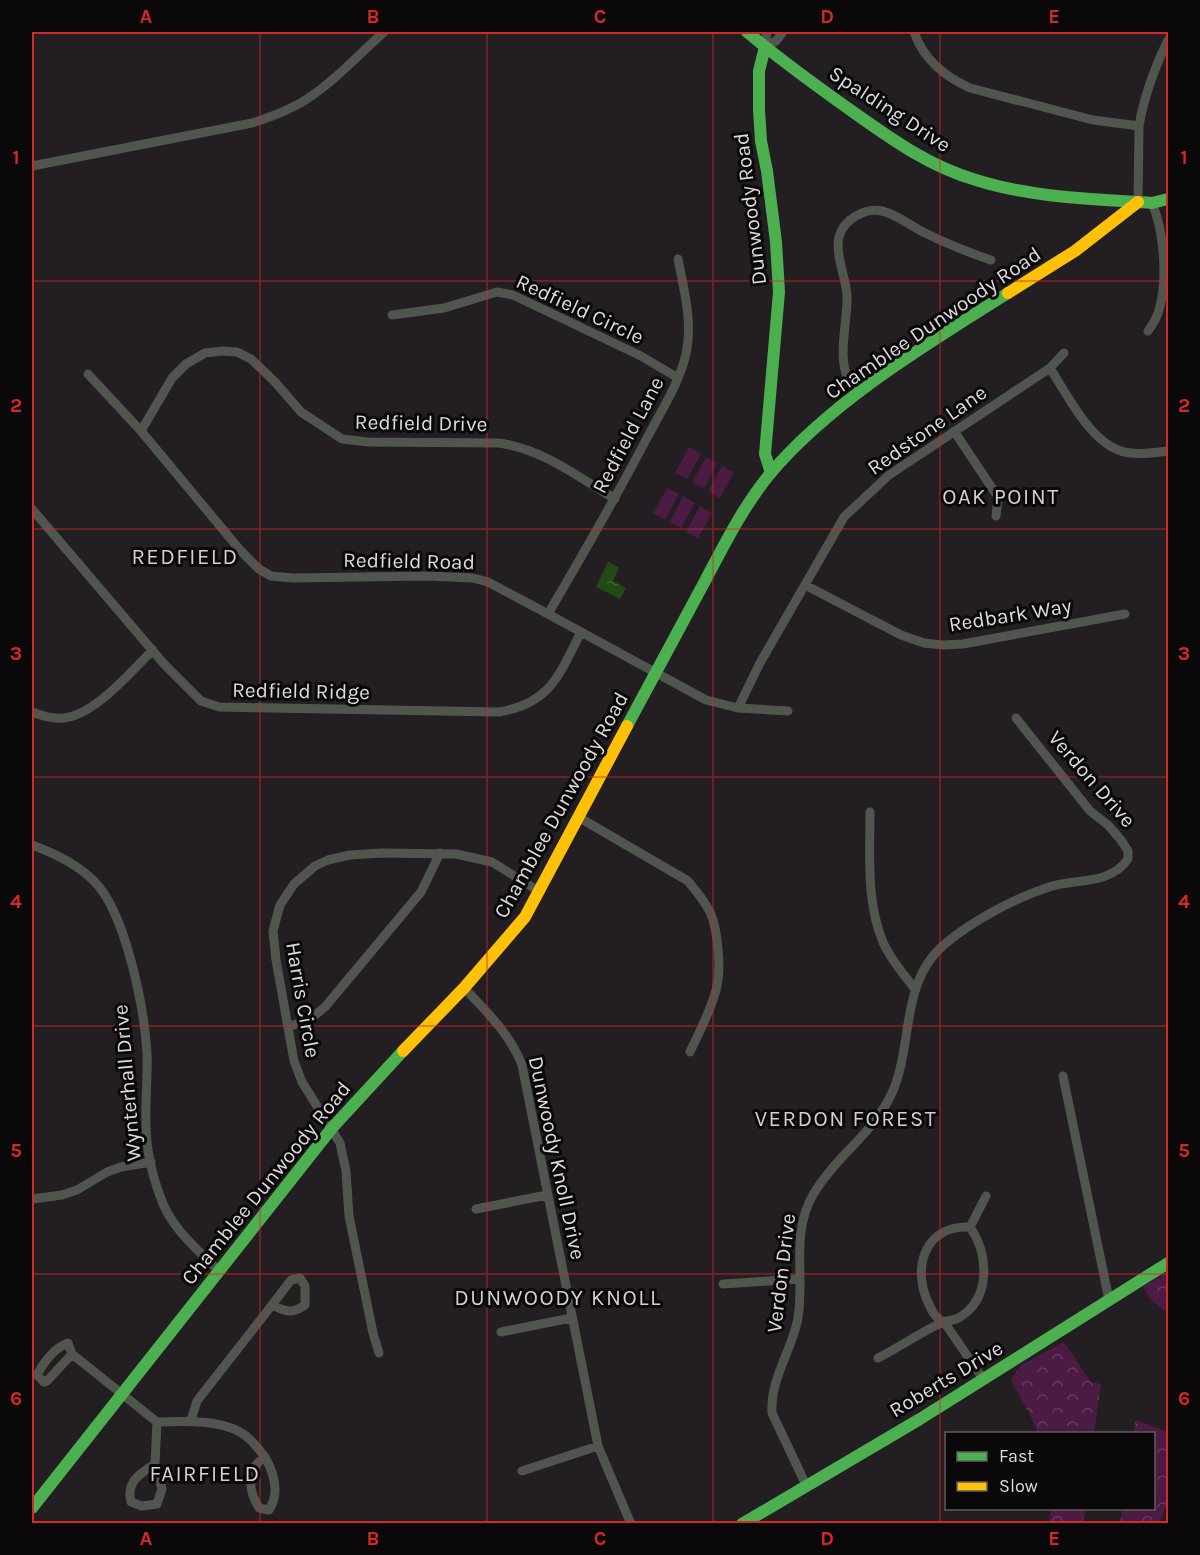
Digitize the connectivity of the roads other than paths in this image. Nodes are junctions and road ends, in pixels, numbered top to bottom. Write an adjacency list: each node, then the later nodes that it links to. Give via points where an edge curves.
1 (384, 32): 9 (street, via 329,82 278,114 252,123)
2 (747, 32): 7 (street, Spalding Drive)
3 (767, 32): 7 (street)
4 (783, 32): 7 (street)
5 (914, 32): 8 (street, via 938,69 970,88)
6 (1168, 40): 8 (street, via 1144,100)
7 (765, 47): 11 (street, Spalding Drive, via 894,140 953,172 1017,191); 25 (street, Dunwoody Road, via 759,71 759,110 779,292 765,454)
8 (1139, 126): 11 (street)
9 (32, 166)
10 (1168, 199): 12 (street, Spalding Drive)
11 (1138, 202): 12 (street, Spalding Drive); 21 (street, Chamblee Dunwoody Road, via 1091,240)
12 (1152, 203): 16 (street, via 1162,242 1163,275 1159,310)
13 (678, 259): 20 (street, Redfield Lane, via 688,330)
14 (991, 260): 21 (street, via 954,248 882,211 865,212 845,226 839,236 847,285 843,362)
15 (392, 315): 20 (street, Redfield Circle, via 444,308 497,292 513,295 641,356)
16 (1148, 331)
17 (1064, 353): 18 (street, Redstone Lane)
18 (1050, 368): 23 (street, Redstone Lane); 24 (street, via 1096,435 1117,449 1138,454)
19 (88, 374): 22 (street, Redfield Road)
20 (678, 378): 26 (street, Redfield Lane)
21 (858, 393): 25 (street, Chamblee Dunwoody Road)
22 (141, 431): 26 (street, Redfield Drive, via 172,378 186,364 205,352 237,352 251,359 301,412 342,439 519,446 553,461); 30 (street, Redfield Road, via 240,550 271,576 473,578)
23 (954, 431): 28 (street, via 998,497); 29 (street, Redstone Lane, via 889,475 844,517)
24 (1168, 451)
25 (771, 473): 34 (street, Chamblee Dunwoody Road, via 729,534)
26 (615, 499): 30 (street, Redfield Lane)
27 (32, 509): 33 (street, Redfield Ridge)
28 (996, 516)
29 (805, 585): 31 (street, Redbark Way, via 901,635 943,645); 35 (street, Redstone Lane)
30 (548, 614): 32 (street, Redfield Road)
31 (1125, 614)
32 (581, 632): 33 (street, Redfield Ridge, via 561,673 548,689 532,702 499,712 219,707 201,701); 34 (street, Redfield Road)
33 (153, 650): 37 (street, via 102,699 82,712 65,718 46,718)
34 (656, 671): 35 (street, Redfield Road, via 706,700); 40 (street, Chamblee Dunwoody Road)
35 (738, 708): 36 (street, Redfield Road)
36 (788, 711)
37 (32, 712)
38 (1016, 718): 45 (street, Verdon Drive, via 1090,812 1121,840 1128,850 1128,859 1097,880 1050,886 965,928 934,953)
39 (870, 812): 45 (street, via 873,903 883,942)
40 (580, 818): 43 (street, Chamblee Dunwoody Road); 47 (street, via 688,881 711,913 718,956 717,986)
41 (32, 845): 50 (street, Wynterhall Drive, via 78,867 96,883 123,934 144,1020 147,1146)
42 (440, 853): 43 (street, Harris Circle, via 492,862); 46 (street, via 421,892 325,1007 310,1019); 46 (street, Harris Circle, via 350,855 315,866 294,884 280,905 273,930)
43 (540, 892): 44 (street, Chamblee Dunwoody Road, via 525,917)
44 (464, 988): 49 (street, Chamblee Dunwoody Road); 51 (street, Dunwoody Knoll Drive, via 494,1019 514,1046 522,1065)
45 (914, 988): 58 (street, Verdon Drive, via 902,1064 891,1093 864,1136 827,1173 807,1209 798,1258)
46 (288, 1027): 49 (street, Harris Circle, via 302,1082)
47 (690, 1052)
48 (1063, 1076): 60 (street)
49 (333, 1128): 57 (street, Chamblee Dunwoody Road); 65 (street, Harris Circle, via 346,1171 349,1216)
50 (151, 1162): 53 (street, via 107,1172 62,1195); 57 (street, Wynterhall Drive, via 160,1198 175,1226)
51 (547, 1195): 54 (street); 62 (street, Dunwoody Knoll Drive)
52 (986, 1196): 55 (street)
53 (32, 1199)
54 (476, 1209)
55 (970, 1227): 63 (street, via 981,1250 982,1288 966,1313); 63 (street, via 937,1235 923,1257 925,1294 932,1312)
56 (1168, 1263): 60 (street, Roberts Drive)
57 (218, 1270): 69 (street, Chamblee Dunwoody Road)
58 (799, 1279): 59 (street); 76 (street, Verdon Drive, via 798,1319 771,1401 772,1413)
59 (723, 1284)
60 (1109, 1300): 68 (street, Roberts Drive)
61 (272, 1305): 70 (street, via 197,1401)
62 (571, 1318): 64 (street); 72 (street, Dunwoody Knoll Drive)
63 (944, 1322): 67 (street); 68 (street)
64 (501, 1332)
65 (379, 1353)
66 (72, 1354): 69 (street)
67 (878, 1358)
68 (984, 1380): 76 (street, Roberts Drive)
69 (122, 1394): 71 (street); 77 (street, Chamblee Dunwoody Road)
70 (191, 1420): 71 (street); 73 (street, via 245,1435)
71 (157, 1422): 74 (street)
72 (598, 1446): 75 (street); 78 (street, Dunwoody Knoll Drive)
73 (265, 1457): 73 (street, via 256,1462 250,1474 254,1499 259,1508 269,1510 274,1502 275,1483)
74 (154, 1464): 74 (street, via 134,1481 129,1492 131,1502 142,1506 157,1504 162,1489)
75 (522, 1471)
76 (806, 1485): 79 (street, Roberts Drive)
77 (32, 1508)
78 (631, 1524)
79 (742, 1524)

